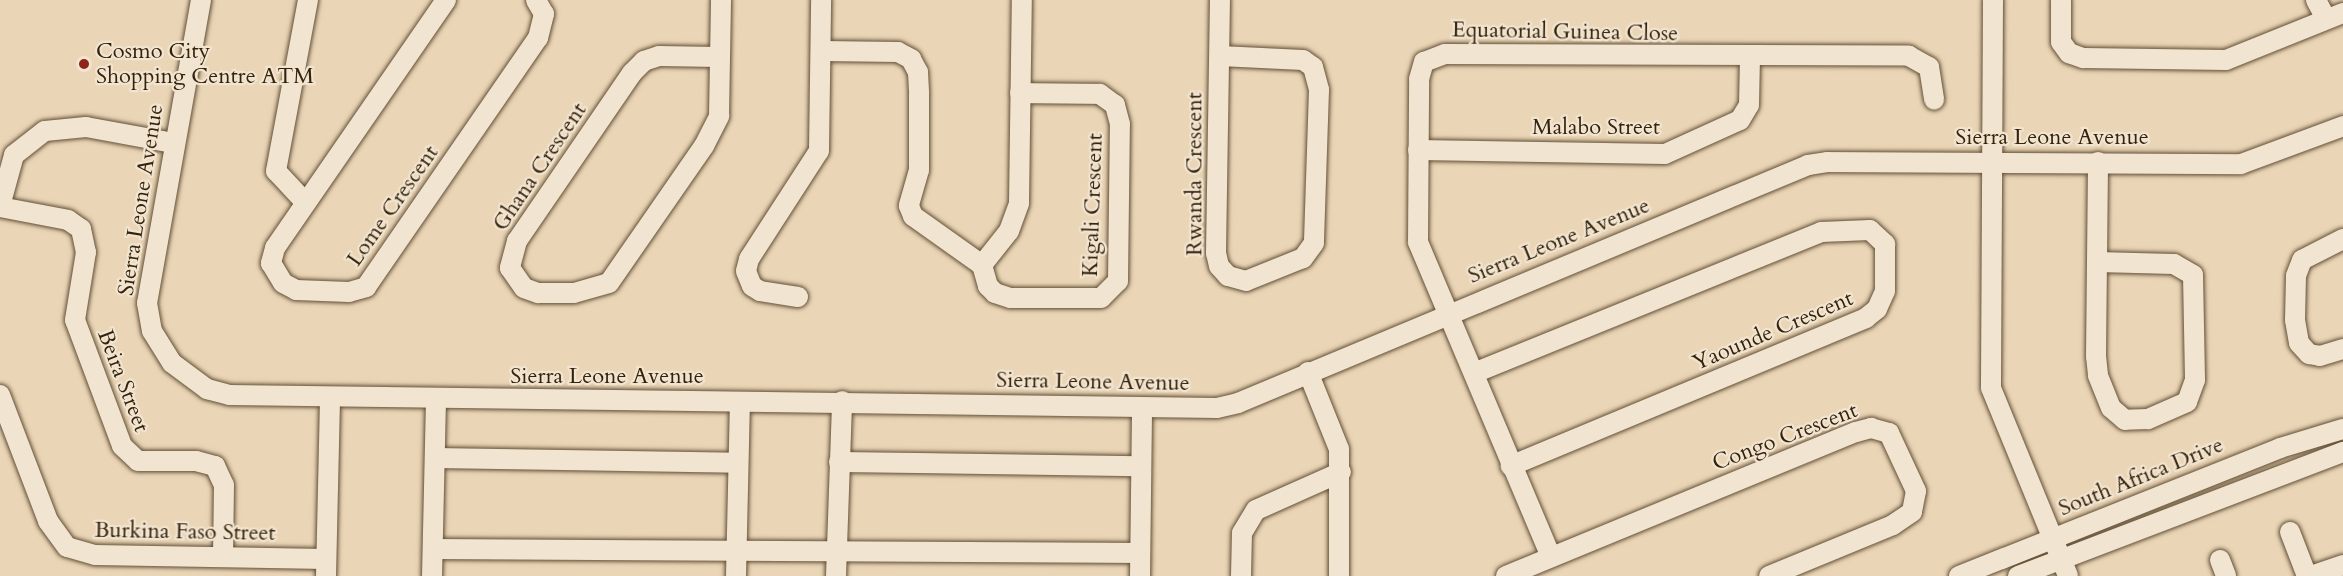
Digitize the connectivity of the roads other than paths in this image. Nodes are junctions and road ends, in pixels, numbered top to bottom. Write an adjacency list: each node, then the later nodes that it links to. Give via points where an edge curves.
1 (201, 0): 20 (street, Sierra Leone Avenue)
2 (308, 0): 24 (street, via 276,171)
3 (446, 0): 24 (street)
4 (536, 0): 24 (street, Lome Crescent, via 544,14 538,38 366,287 349,292 296,290 275,276 271,263 275,248)
5 (722, 0): 14 (street, Ghana Crescent)
6 (820, 0): 13 (street)
7 (1022, 0): 17 (street)
8 (1220, 0): 15 (street, Rwanda Crescent)
9 (1994, 0): 22 (street)
10 (2061, 0): 12 (street, via 2061,42 2069,53 2083,58 2220,61)
11 (2316, 0): 12 (street)
12 (2334, 16)
13 (822, 51): 28 (street, Kigali Crescent, via 898,52 911,59 918,72 919,94 918,170 910,198 913,216); 29 (street, via 819,151 749,259 746,271 752,286 760,291)
14 (718, 57): 14 (street, Ghana Crescent, via 658,56 644,61 632,73 517,241 510,268 525,288 538,293 574,293 609,283 715,129 719,116)
15 (1220, 57): 15 (street, Rwanda Crescent, via 1303,60 1313,67 1319,90 1314,243 1303,258 1246,281 1224,271 1216,253)
16 (1750, 58): 18 (street, Equatorial Guinea Close, via 1909,56 1929,67); 21 (street, Malabo Street, via 1749,105 1740,120 1665,154); 21 (street, Equatorial Guinea Close, via 1437,55 1424,62 1419,72)
17 (1020, 93): 28 (street, via 1017,216); 28 (street, Kigali Crescent, via 1100,94 1115,105 1120,124 1118,281 1101,298 1010,298 988,286)
18 (1934, 100)
19 (2343, 126): 23 (street, Sierra Leone Avenue, via 2250,163)
20 (173, 143): 25 (street, via 86,127 45,131 14,155); 35 (street, Sierra Leone Avenue, via 148,283 148,317 157,344 182,373 218,393)
21 (1418, 150): 30 (street, Equatorial Guinea Close, via 1417,234)
22 (1991, 161): 23 (street, Sierra Leone Avenue); 30 (street, Sierra Leone Avenue, via 1808,165); 49 (street, via 1992,396)
23 (2098, 162): 27 (street)
24 (304, 201)
25 (0, 207): 54 (street, Beira Street, via 68,220 81,229 86,252 75,320 122,446 138,461 196,461 215,466 224,485)
26 (2343, 238): 31 (street, via 2302,260 2296,276 2295,320 2299,343 2309,354 2320,356)
27 (2097, 262): 27 (street, via 2096,364 2111,408 2125,420 2137,422 2187,402 2195,380 2193,275 2174,264)
28 (982, 265)
29 (798, 297)
30 (1446, 313): 32 (street, Sierra Leone Avenue); 33 (street, Equatorial Guinea Close)
31 (2343, 349)
32 (1308, 372): 39 (street, Sierra Leone Avenue, via 1226,406); 47 (street, via 1337,443)
33 (1474, 373): 46 (street, Equatorial Guinea Close); 46 (street, Yaounde Crescent, via 1821,232 1870,230 1884,244 1885,291 1877,309 1866,318)
34 (0, 395): 54 (street, Burkina Faso Street, via 48,520 67,547 95,555)
35 (330, 397): 36 (street, Sierra Leone Avenue); 58 (street)
36 (436, 399): 38 (street, Sierra Leone Avenue); 42 (street)
37 (842, 401): 38 (street, Sierra Leone Avenue); 39 (street, Sierra Leone Avenue); 43 (street)
38 (740, 402): 44 (street)
39 (1142, 407): 45 (street)
40 (2343, 429): 49 (street, South Africa Drive, via 2280,448)
41 (2343, 452): 57 (street, South Africa Drive)
42 (435, 458): 44 (street); 50 (street)
43 (840, 462): 45 (street); 52 (street)
44 (738, 463): 51 (street)
45 (1140, 466): 53 (street)
46 (1511, 466): 55 (street, Equatorial Guinea Close)
47 (1341, 472): 63 (street, via 1256,510 1242,533); 64 (street)
48 (2290, 532): 69 (street)
49 (2053, 538): 57 (street); 67 (street, South Africa Drive)
50 (433, 549): 51 (street); 59 (street)
51 (736, 550): 52 (street); 60 (street)
52 (837, 553): 53 (street); 61 (street)
53 (1140, 553): 62 (street)
54 (223, 556): 58 (street, Burkina Faso Street)
55 (1551, 557): 65 (street, Congo Crescent); 66 (street, Congo Crescent, via 1856,432 1871,428 1889,433 1916,491 1912,512 1893,525)
56 (2343, 565): 69 (street)
57 (2064, 567): 68 (street, South Africa Drive)
58 (326, 568)
59 (432, 576)
60 (736, 576)
61 (836, 576)
62 (1140, 576)
63 (1241, 576)
64 (1339, 576)
65 (1506, 576)
66 (1768, 576)
67 (1959, 576)
68 (2018, 576)
69 (2309, 576)

